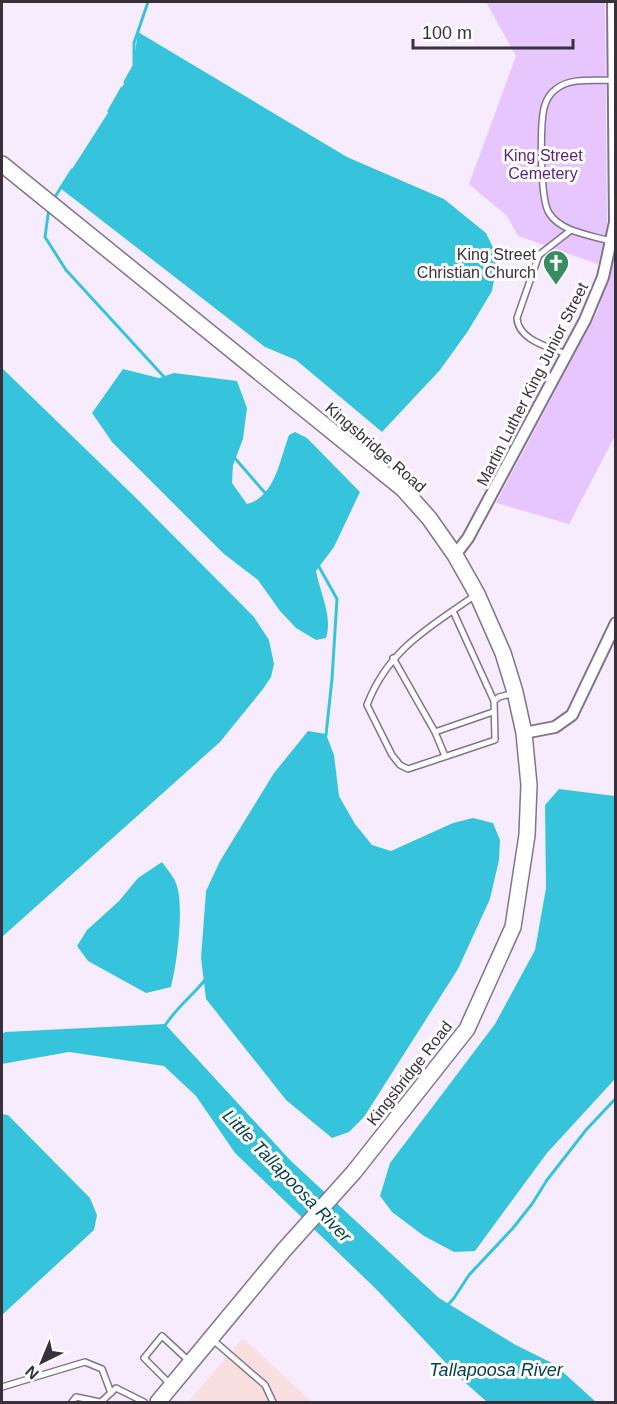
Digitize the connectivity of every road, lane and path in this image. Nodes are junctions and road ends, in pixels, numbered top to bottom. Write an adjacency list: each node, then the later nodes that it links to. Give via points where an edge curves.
1 (613, 2): 2 (street, Martin Luther King Junior Street)
2 (615, 80): 4 (street, Martin Luther King Junior Street); 5 (lane, via 572,82 558,88 546,100 542,130 545,202 549,213)
3 (2, 164): 8 (street, Kingsbridge Road, via 386,474 429,519)
4 (615, 222): 6 (street, Martin Luther King Junior Street)
5 (571, 230): 6 (lane); 7 (lane, via 539,255 517,318 525,335)
6 (612, 241): 7 (street, Martin Luther King Junior Street, via 594,300)
7 (566, 354): 8 (street, Martin Luther King Junior Street, via 468,538)
8 (455, 555): 9 (street, Kingsbridge Road)
9 (477, 594): 10 (lane); 13 (street, Kingsbridge Road, via 495,632)
10 (453, 611): 12 (lane); 14 (lane)
11 (615, 623): 17 (street, via 572,715 555,727)
12 (393, 658): 16 (lane); 18 (lane, via 367,705 372,719 400,765 408,769)
13 (515, 692): 14 (lane); 17 (street, Kingsbridge Road)
14 (494, 701): 15 (lane)
15 (493, 712): 16 (lane); 18 (lane, via 495,740)
16 (435, 732): 18 (lane)
17 (524, 733): 19 (street, Kingsbridge Road, via 529,785 527,834 513,927 467,1029 354,1172)
18 (446, 756)
19 (211, 1339): 20 (street, Kingsbridge Road); 28 (lane, via 265,1385)
20 (192, 1363): 21 (street, Kingsbridge Road); 21 (lane, via 162,1336 144,1358)
21 (173, 1386): 27 (street, Kingsbridge Road)
22 (2, 1387): 23 (lane, via 85,1362 102,1369)
23 (111, 1393): 25 (lane); 26 (lane, via 116,1388)
24 (72, 1402): 25 (lane, via 76,1397)
25 (100, 1402)
26 (144, 1402)
27 (158, 1402)
28 (273, 1402)

